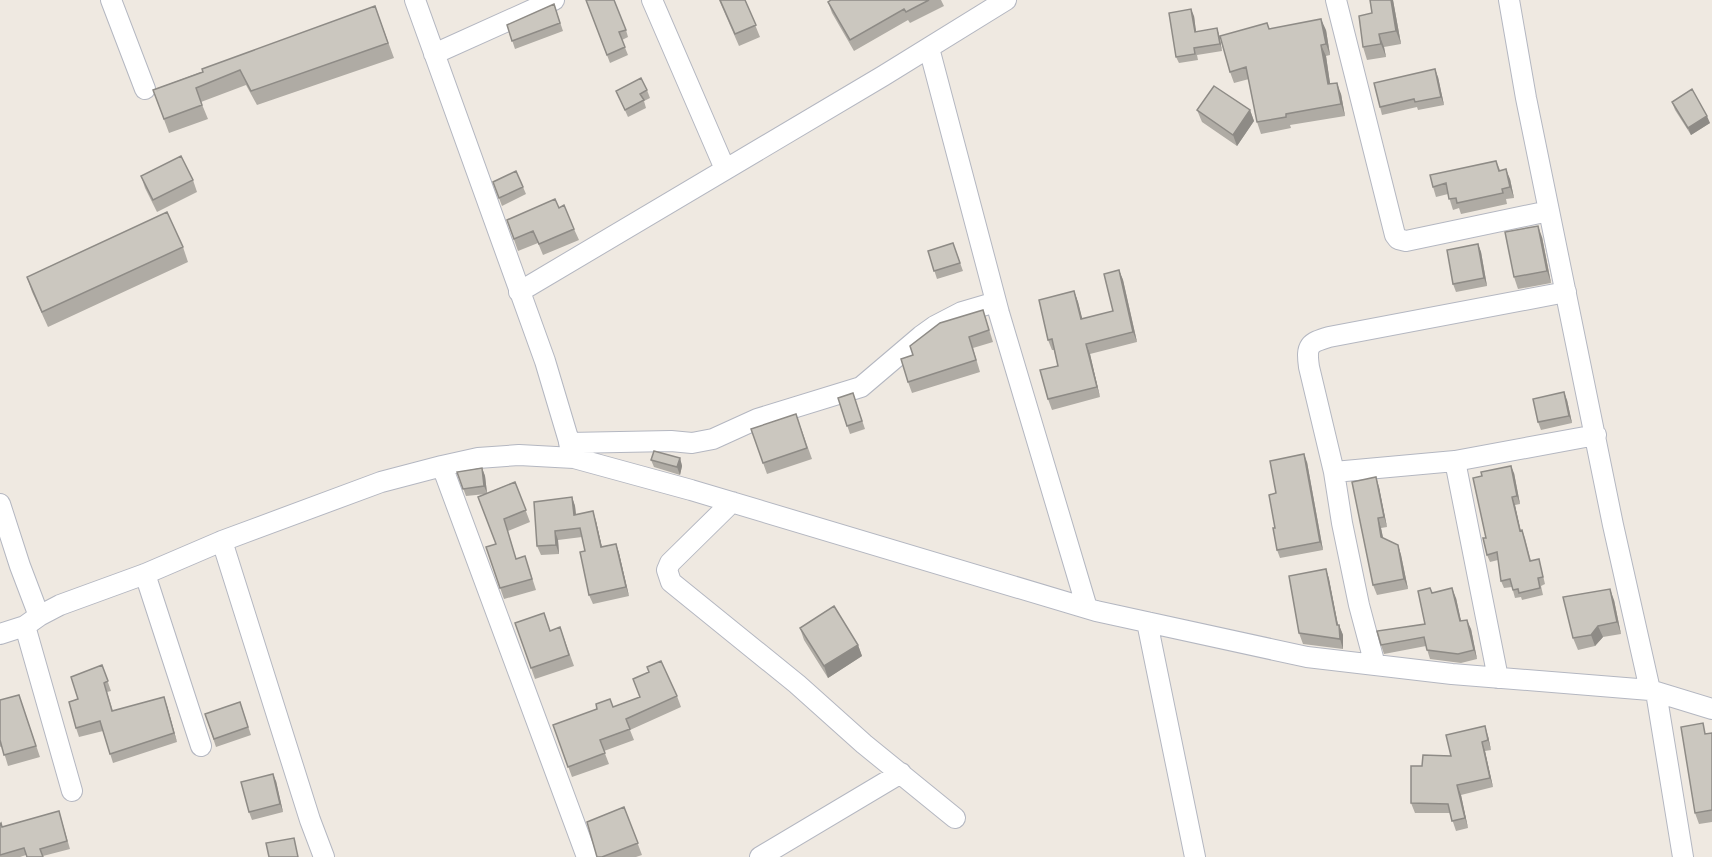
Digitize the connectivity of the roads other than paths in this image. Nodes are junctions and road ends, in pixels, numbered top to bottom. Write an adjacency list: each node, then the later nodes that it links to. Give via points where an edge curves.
1 (111, 0): 11 (street)
2 (415, 0): 10 (street)
3 (554, 0): 8 (street)
4 (652, 0): 12 (street)
5 (1006, 0): 9 (street)
6 (1336, 0): 13 (street, via 1398,239 1406,241)
7 (1509, 0): 13 (street)
8 (516, 8): 10 (street)
9 (928, 48): 12 (street); 16 (street)
10 (434, 54): 14 (street)
11 (145, 89)
12 (725, 169): 14 (street)
13 (1549, 211): 15 (street)
14 (519, 292): 18 (street)
15 (1566, 292): 17 (street); 21 (street, via 1315,341 1307,352 1309,367)
16 (996, 302): 18 (street, via 962,312 935,327 861,387 757,419 713,439); 26 (street)
17 (1596, 435): 19 (street); 32 (street)
18 (572, 450): 20 (street); 22 (street)
19 (1455, 461): 21 (street); 31 (street)
20 (442, 466): 24 (street, via 381,482); 39 (street)
21 (1334, 472): 30 (street, via 1341,523)
22 (732, 502): 26 (street); 35 (street, via 670,563 667,570 671,582)
23 (0, 504): 27 (street)
24 (222, 541): 25 (street); 38 (street)
25 (145, 574): 27 (street, via 60,605); 34 (street)
26 (1087, 608): 28 (street)
27 (32, 621): 29 (street); 36 (street)
28 (1147, 622): 30 (street, via 1307,657); 41 (street)
29 (0, 634)
30 (1375, 665): 31 (street)
31 (1498, 678): 32 (street)
32 (1653, 691): 33 (street); 42 (street)
33 (1712, 709)
34 (201, 746)
35 (901, 773): 37 (street); 40 (street)
36 (72, 791)
37 (955, 818)
38 (324, 857)
39 (587, 857)
40 (760, 857)
41 (1195, 857)
42 (1683, 857)

